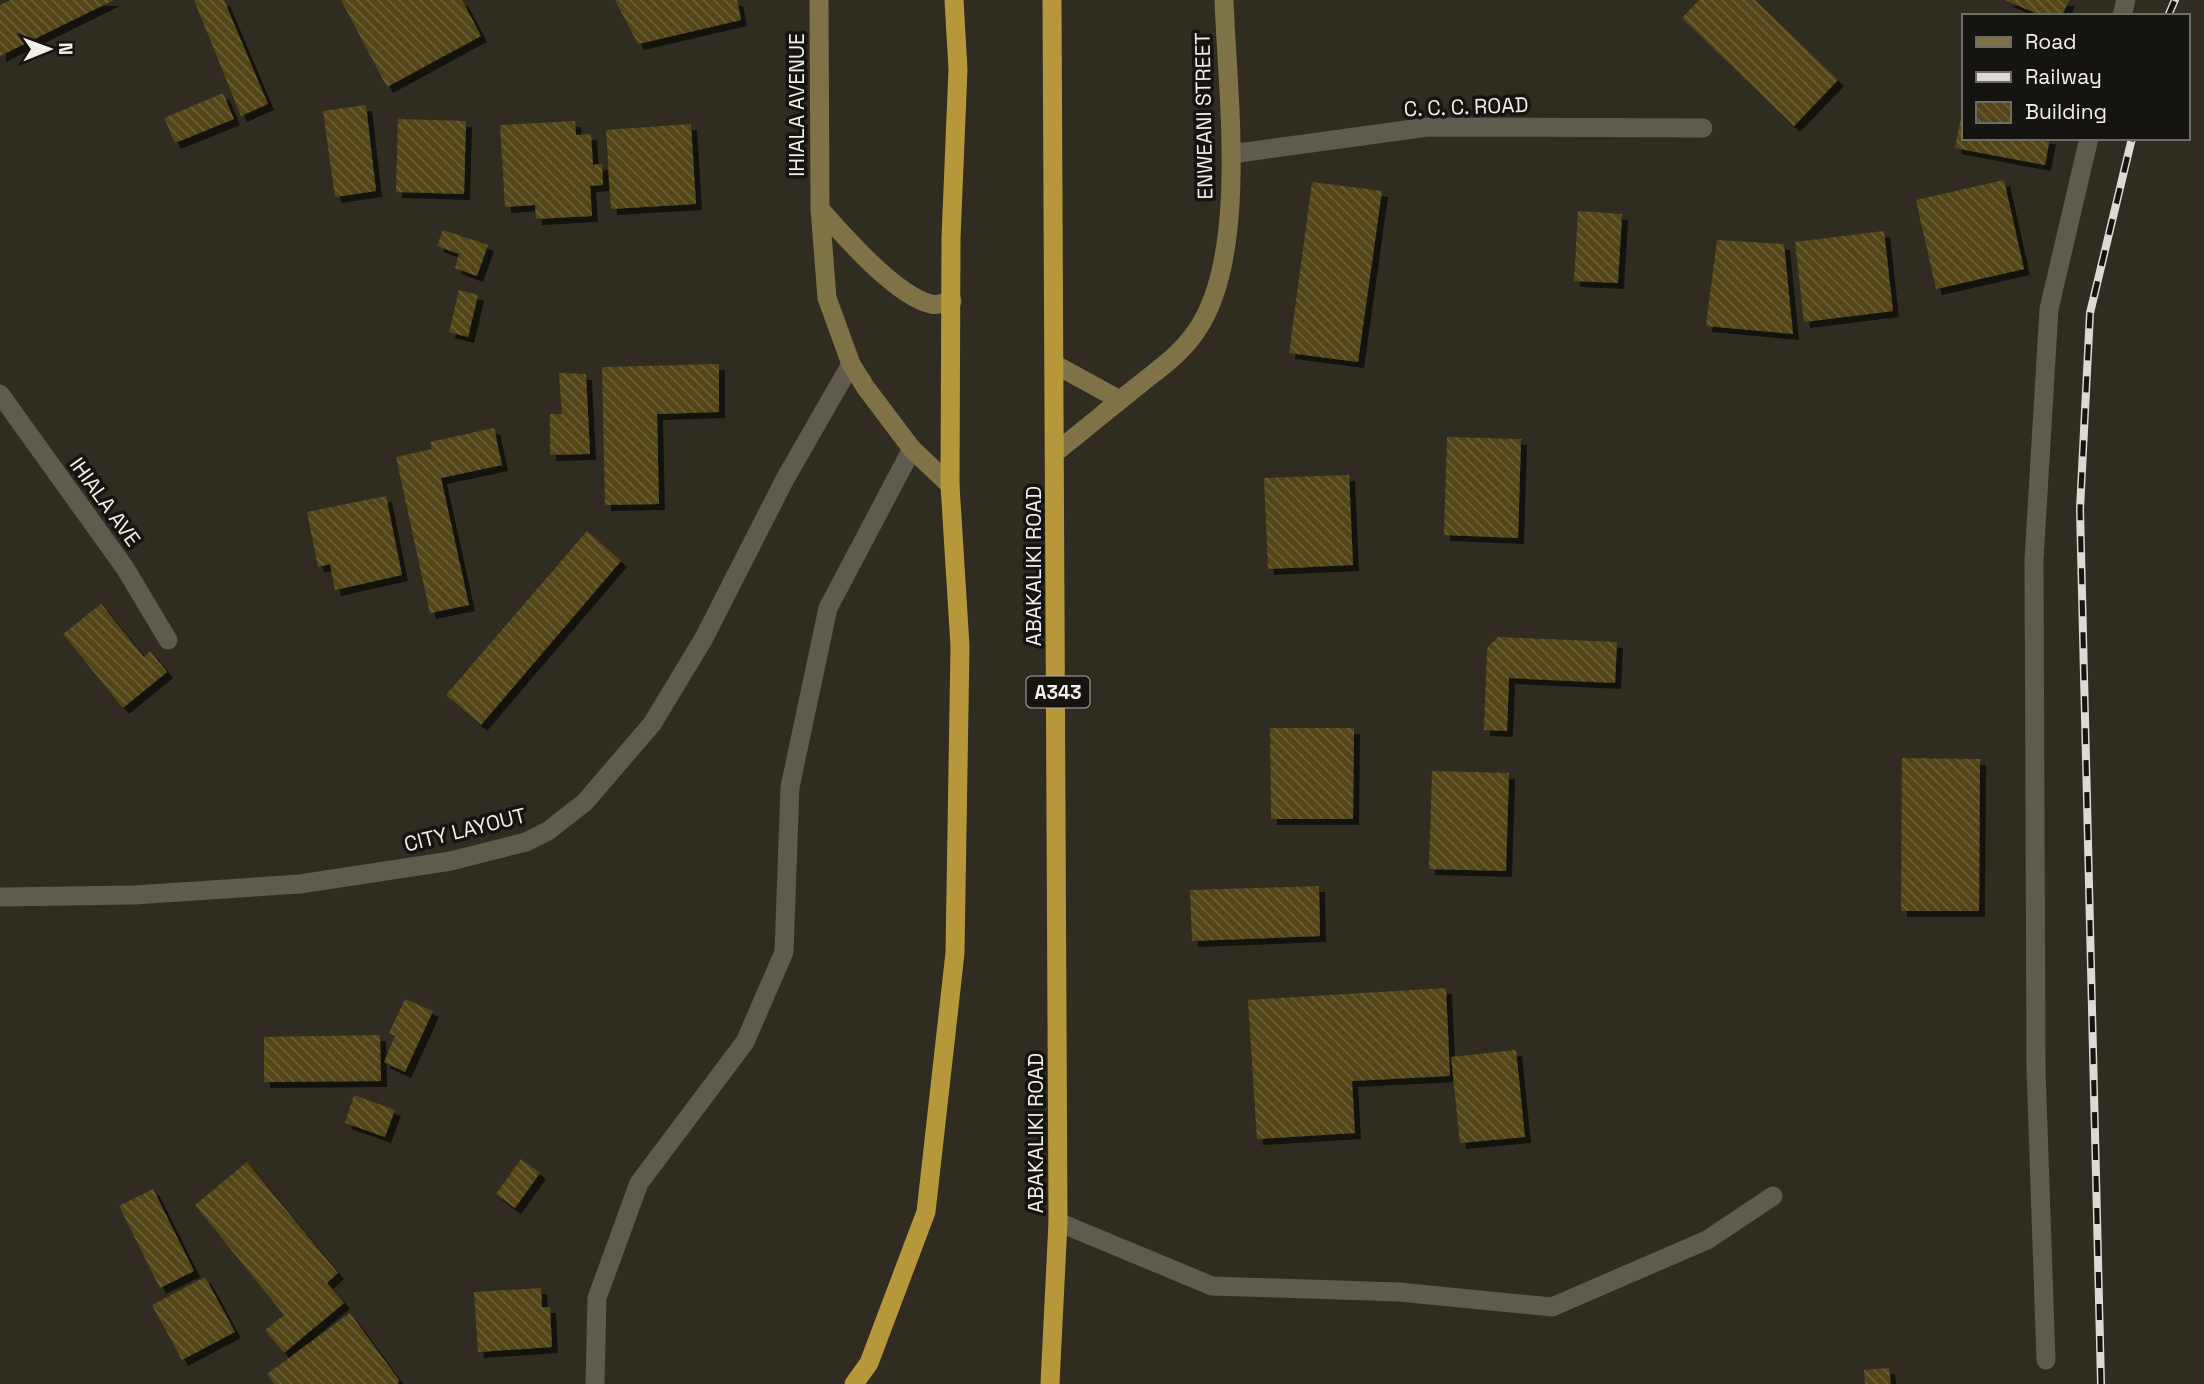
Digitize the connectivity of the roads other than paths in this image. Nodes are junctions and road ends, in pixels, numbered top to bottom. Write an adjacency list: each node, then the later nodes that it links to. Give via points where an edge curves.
1 (819, 0): 8 (main road, IHIALA AVENUE)
2 (954, 0): 9 (highway, via 958,69)
3 (1052, 0): 11 (highway, ABAKALIKI ROAD / A343)
4 (1224, 0): 7 (main road, ENWEANI STREET)
5 (1703, 128): 7 (street, C. C. C. ROAD, via 1428,127)
6 (2089, 140): 21 (street, via 2049,309 2034,560 2036,1069)
7 (1231, 154): 13 (main road, ENWEANI STREET, via 1227,228 1209,311 1170,361)
8 (820, 209): 9 (main road, via 855,248 909,292 932,305); 10 (main road, IHIALA AVENUE, via 824,283)
9 (952, 301): 16 (highway)
10 (850, 364): 14 (main road, IHIALA AVENUE); 18 (street, CITY LAYOUT, via 704,638 652,724 585,802 548,831 526,842 451,861 300,884 134,895)
11 (1056, 365): 13 (main road); 15 (highway, ABAKALIKI ROAD / A343)
12 (0, 394): 17 (street, IHIALA AVE, via 125,568)
13 (1120, 400): 15 (main road, ENWEANI STREET)
14 (912, 449): 16 (main road, IHIALA AVENUE); 22 (street, via 828,608 790,787 784,952 745,1042 639,1183 597,1298)
15 (1056, 452): 20 (highway, ABAKALIKI ROAD / A343)
16 (950, 485): 23 (highway, via 960,646 955,953 926,1212 869,1363)
17 (168, 640)
18 (0, 897)
19 (1773, 1196): 20 (street, via 1707,1240 1552,1307 1399,1292 1212,1286)
20 (1058, 1222): 24 (highway, ABAKALIKI ROAD / A343)
21 (2046, 1360)
22 (595, 1384)
23 (853, 1384)
24 (1050, 1384)

